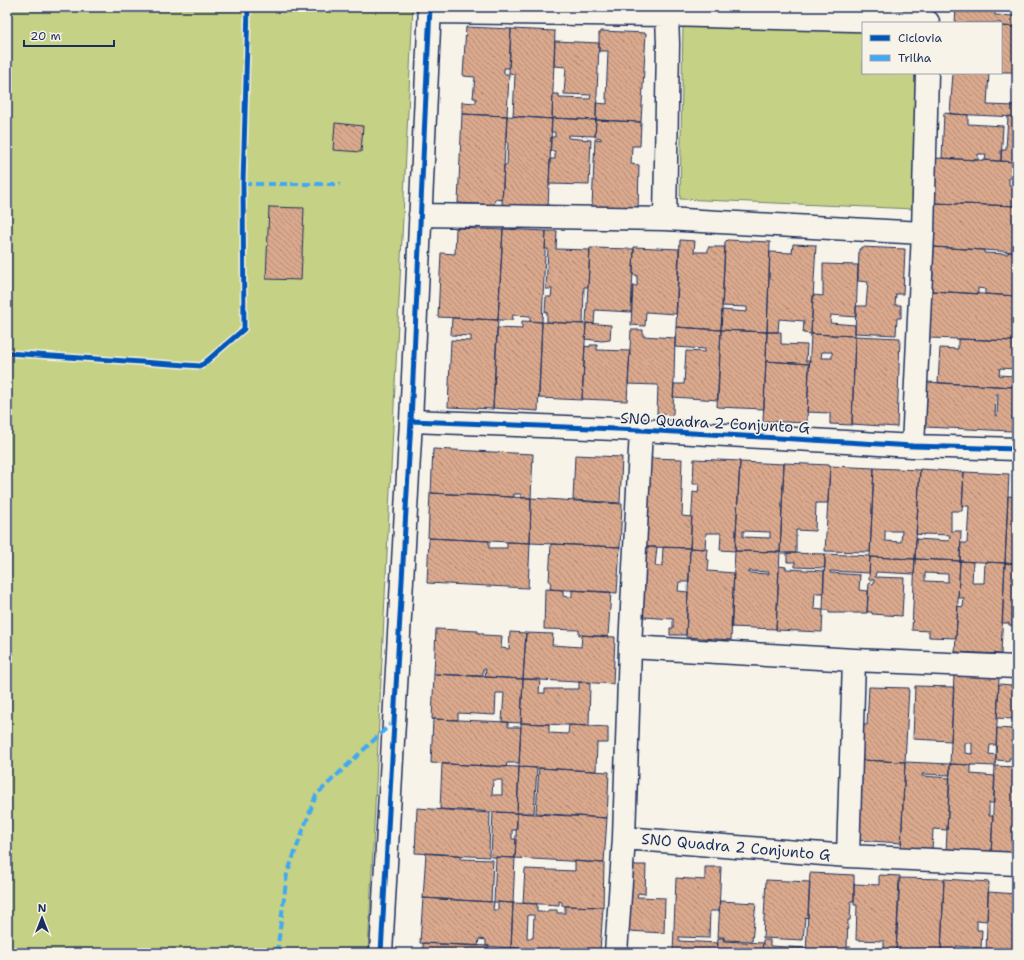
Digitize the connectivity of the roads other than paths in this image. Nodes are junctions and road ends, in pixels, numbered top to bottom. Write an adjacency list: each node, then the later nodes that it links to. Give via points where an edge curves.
1 (429, 9): 2 (street); 5 (street)
2 (667, 16): 3 (street); 6 (street)
3 (928, 17)
4 (927, 74): 7 (street)
5 (420, 215): 6 (street); 8 (street)
6 (665, 219): 7 (street)
7 (923, 233): 10 (street)
8 (411, 421): 9 (street, SNO Quadra 2 Conjunto G); 18 (street)
9 (641, 430): 10 (street, SNO Quadra 2 Conjunto G); 12 (street, SNO Quadra 2 Conjunto G)
10 (912, 446): 11 (street, SNO Quadra 2 Conjunto G)
11 (1017, 449)
12 (630, 647): 13 (street); 15 (street, SNO Quadra 2 Conjunto G)
13 (854, 660): 14 (street); 16 (street, SNO Quadra 2 Conjunto G)
14 (1017, 667)
15 (624, 838): 16 (street, SNO Quadra 2 Conjunto G); 19 (street, SNO Quadra 2 Conjunto G)
16 (848, 856): 17 (street, SNO Quadra 2 Conjunto G)
17 (1017, 864)
18 (381, 953)
19 (616, 953)

